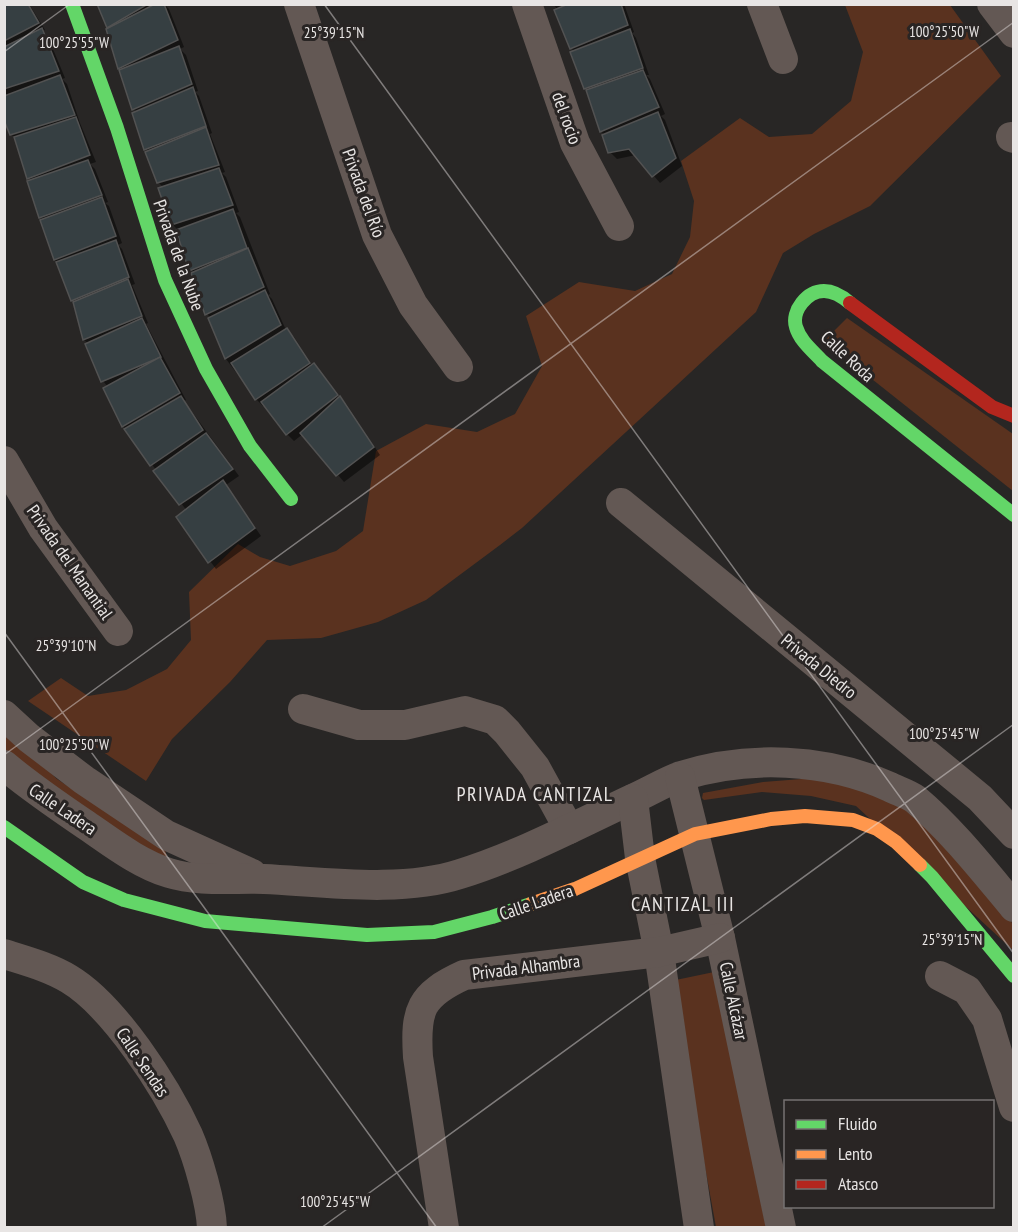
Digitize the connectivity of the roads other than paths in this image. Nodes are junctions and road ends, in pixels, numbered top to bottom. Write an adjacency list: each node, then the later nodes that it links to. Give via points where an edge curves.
1 (72, 4): 12 (street, Privada de la Nube, via 165,280 206,369 250,446)
2 (299, 4): 9 (street, Privada del Río, via 377,235 414,305)
3 (527, 4): 8 (street, del rocio, via 575,143)
4 (762, 4): 7 (street)
5 (992, 4): 6 (street)
6 (1014, 33)
7 (783, 59)
8 (619, 226)
9 (458, 367)
10 (1014, 416): 14 (street, Calle Roda, via 992,407 842,297 826,291 810,295 797,308 796,326 822,361)
11 (4, 461): 15 (street, Privada del Manantial, via 43,528)
12 (291, 499)
13 (621, 503): 24 (street, Privada Diedro, via 980,798)
14 (1014, 515)
15 (118, 631)
16 (303, 709): 22 (street, via 358,725 405,725 465,711 495,720 535,767)
17 (4, 715): 26 (street, Calle Ladera, via 84,780 166,835)
18 (4, 765): 26 (street, Calle Ladera, via 24,783 148,864 170,873 205,878)
19 (680, 777): 20 (street, Calle Ladera); 23 (street, Calle Alcázar); 27 (street, Calle Ladera, via 732,765 778,762 864,775 913,797 952,835)
20 (633, 799): 22 (street, Calle Ladera); 25 (street)
21 (4, 827): 25 (street, Calle Ladera, via 83,882 124,900 205,921 368,935 434,932 492,917 575,889)
22 (569, 829): 26 (street, Calle Ladera, via 458,875 419,882 366,884)
23 (695, 834): 25 (street, Calle Ladera); 28 (street, Calle Alcázar); 32 (street, Calle Ladera, via 805,816 852,820 877,829 932,877)
24 (1014, 834)
25 (640, 858): 29 (street)
26 (262, 879)
27 (1014, 907)
28 (720, 938): 29 (street, Privada Alhambra); 37 (street, Calle Alcázar)
29 (659, 952): 35 (street, Privada Alhambra, via 464,975 430,995 421,1009 418,1057); 36 (street)
30 (4, 954): 34 (street, Calle Sendas, via 70,980 108,1012 149,1065 188,1135 211,1210)
31 (940, 976): 33 (street, via 967,990 987,1019)
32 (1014, 976)
33 (1014, 1107)
34 (212, 1227)
35 (444, 1227)
36 (699, 1227)
37 (781, 1227)

